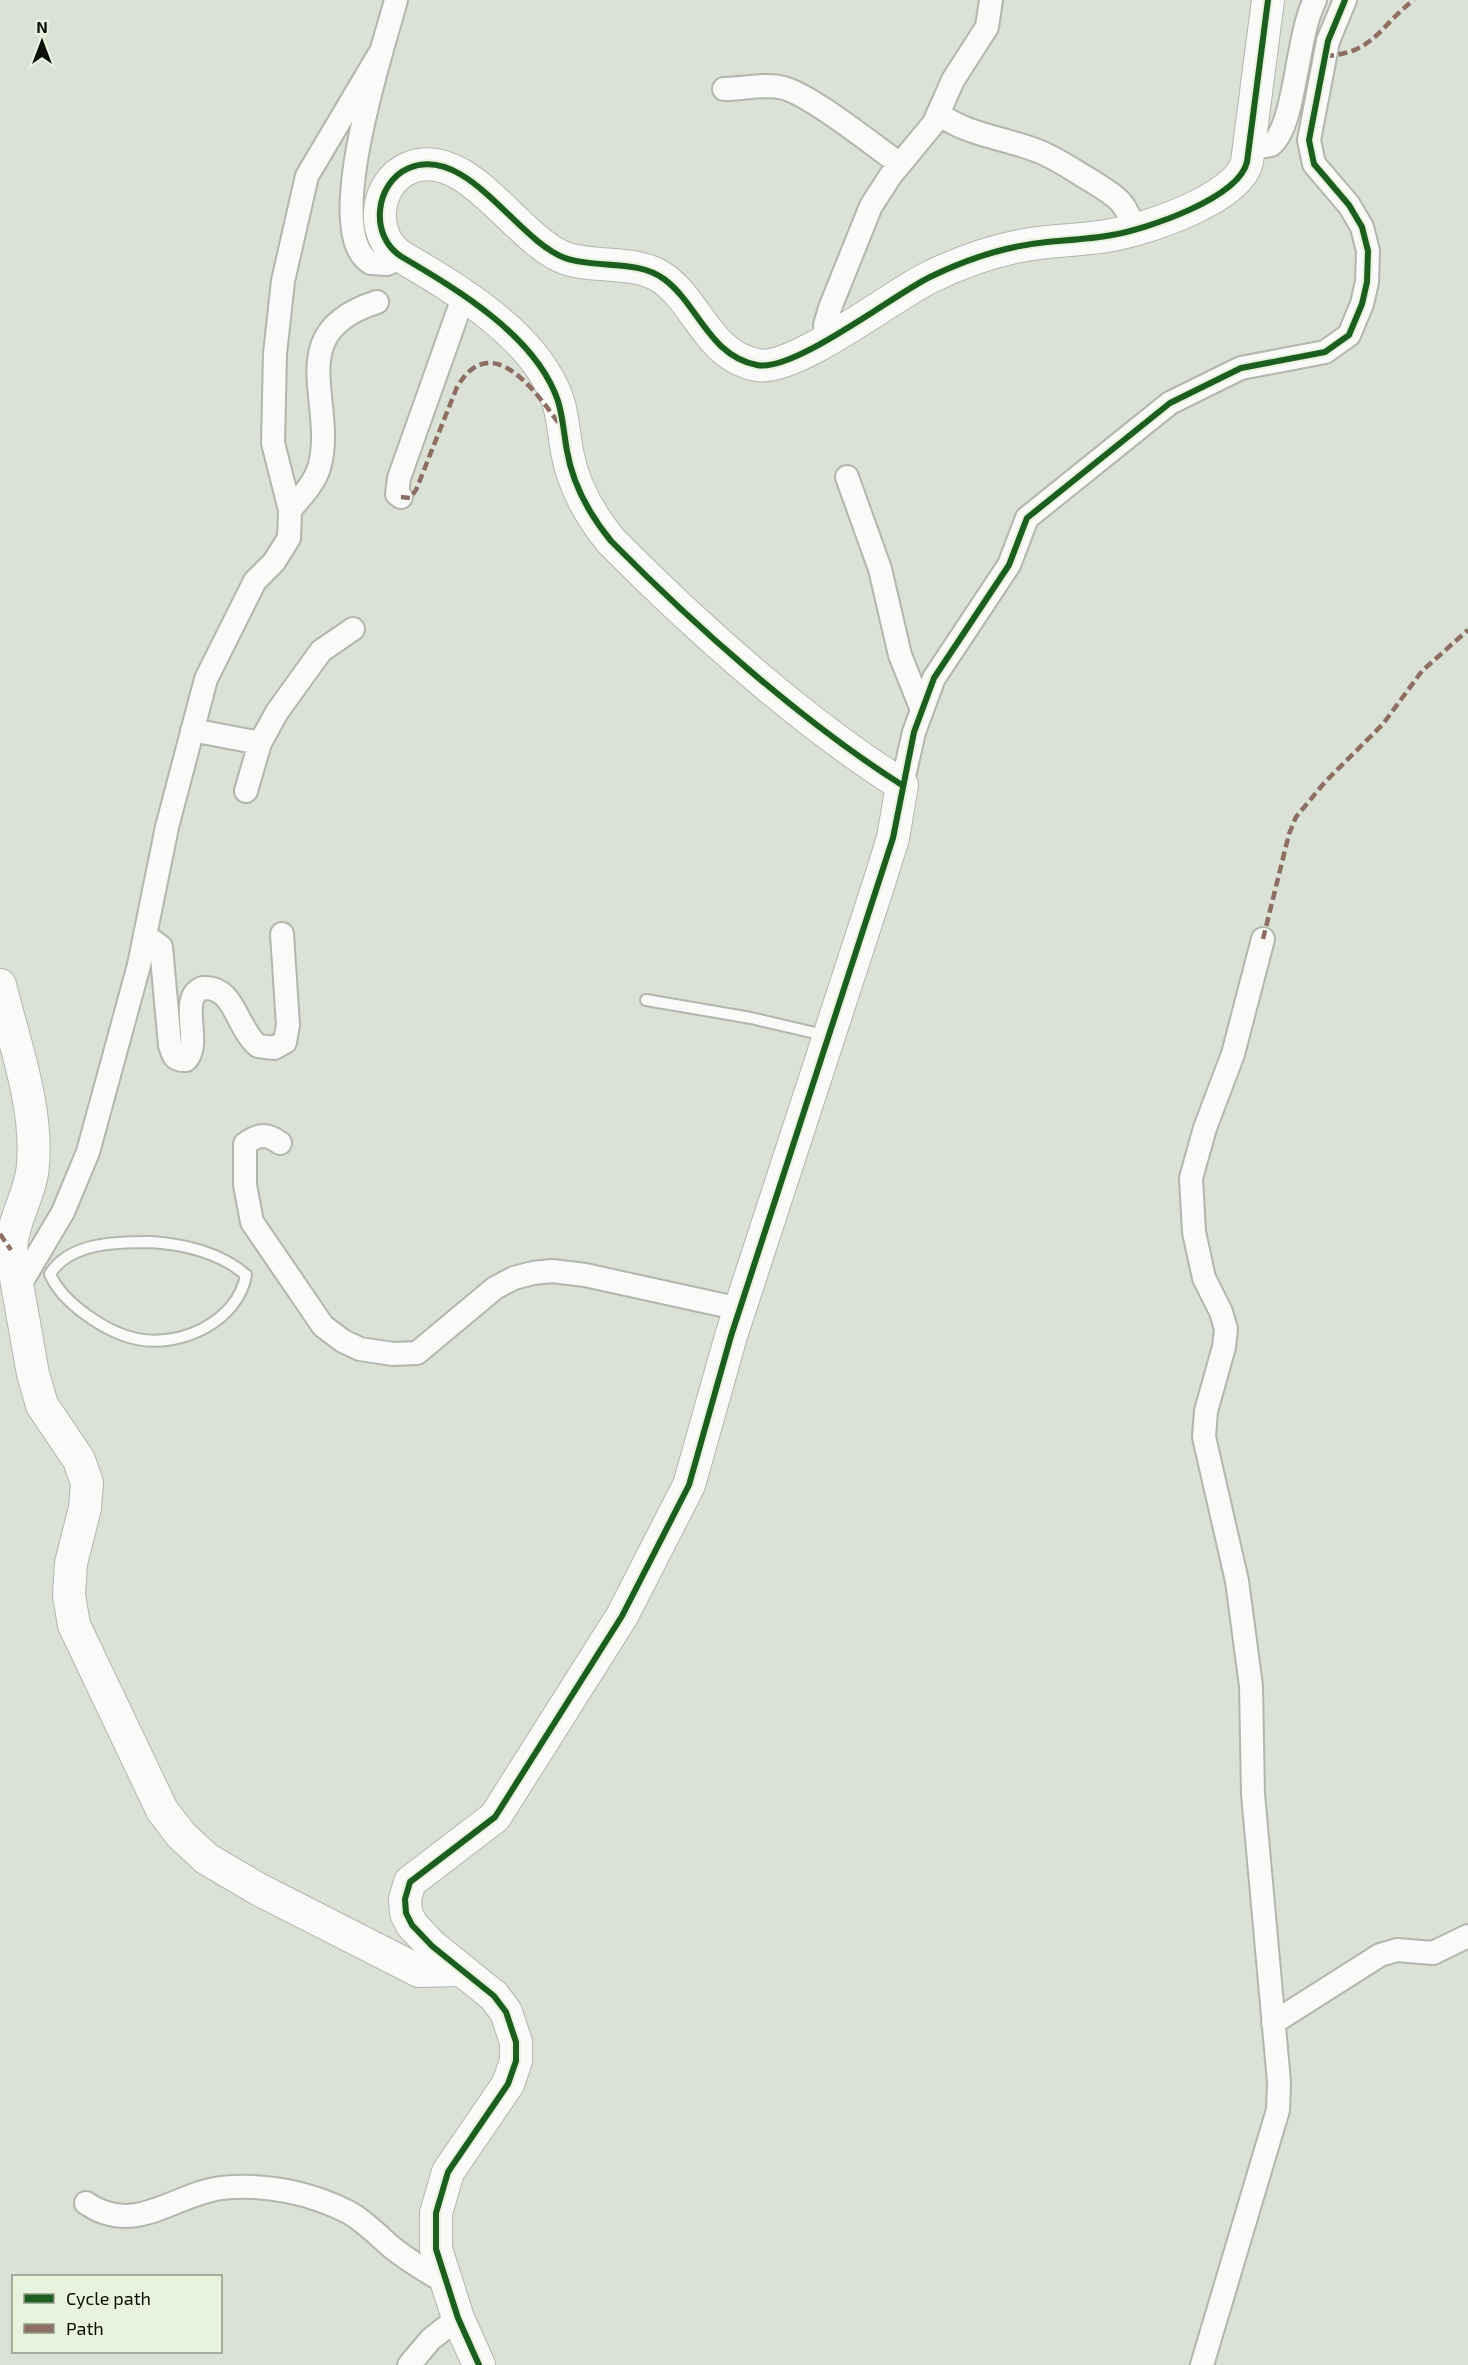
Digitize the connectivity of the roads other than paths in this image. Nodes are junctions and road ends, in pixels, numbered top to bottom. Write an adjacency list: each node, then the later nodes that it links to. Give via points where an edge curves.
1 (396, 0): 6 (street)
2 (991, 0): 8 (street, via 987,27 953,80)
3 (1268, 0): 9 (street)
4 (1315, 0): 9 (street, via 1301,38 1284,129 1272,145)
5 (1345, 0): 20 (street, via 1329,41 1309,140 1314,164 1349,204 1362,227 1368,252 1362,304 1349,335 1325,352 1241,369 1170,403 1027,518 1009,565 934,678)
6 (380, 53): 12 (street, via 356,160 352,230 356,246 367,260 387,264); 18 (street, via 307,176 283,280 275,354 273,443)
7 (724, 89): 10 (street, via 785,88)
8 (938, 113): 10 (street, via 927,134); 11 (street, via 962,127 1040,152 1070,168 1125,206)
9 (1249, 149): 11 (street, via 1246,168 1234,184 1202,203)
10 (900, 164): 15 (street, via 879,192 858,234 825,325)
11 (1132, 231): 15 (street, via 991,252 916,284)
12 (402, 256): 13 (street); 15 (street, via 382,235 383,197 395,176 409,168 425,164 444,166 466,178 534,238 561,256 644,270 662,277 715,340 742,360 758,366 780,363)
13 (464, 295): 17 (street, via 399,478 397,494); 23 (street, via 498,322 547,376 560,406 573,475 593,519 611,541 756,675 836,740)
14 (376, 302): 18 (street, via 346,314 326,339 317,369 319,469)
15 (828, 339)
16 (847, 477): 20 (street, via 880,569 900,654)
17 (401, 497)
18 (290, 510): 21 (street, via 286,544 255,581 206,679)
19 (353, 629): 22 (street, via 321,651 276,712)
20 (922, 710): 23 (street)
21 (192, 730): 22 (street); 26 (street)
22 (260, 743): 24 (street)
23 (902, 785): 30 (street, via 893,838)
24 (246, 791)
25 (282, 934): 26 (street, via 288,1025 285,1042 274,1048 258,1046 244,1031 225,994 220,989 203,988 191,1005 192,1049 186,1060 181,1061 172,1055 170,1045 161,947)
26 (145, 935): 33 (street, via 88,1152 63,1212)
27 (1263, 939): 37 (street, via 1233,1054 1191,1178 1194,1232 1204,1278 1226,1329 1206,1411 1204,1437 1237,1581 1251,1686 1253,1794)
28 (0, 985): 33 (street, via 26,1093 34,1147 33,1169 12,1233 11,1250)
29 (646, 1000): 30 (lane)
30 (829, 1036): 34 (street)
31 (280, 1143): 34 (street, via 265,1135 254,1136 245,1144 245,1185 252,1221 323,1326 360,1349 417,1353 495,1288 514,1278 552,1271)
32 (50, 1275): 32 (lane, via 56,1289 91,1317 123,1334 153,1340 182,1337 221,1317 243,1292 246,1275 231,1261 152,1242 110,1243 78,1252 59,1261); 33 (lane)
33 (23, 1281): 36 (street, via 33,1374 42,1405 79,1460 87,1483 69,1595 74,1625 162,1810 181,1835 207,1858 258,1889 419,1971)
34 (740, 1309): 36 (street, via 689,1485 622,1616 495,1817 410,1882 405,1899 412,1925)
35 (1468, 1936): 37 (street, via 1433,1953 1397,1950 1380,1955)
36 (462, 1970): 39 (street, via 482,1984 507,2012 516,2042 516,2061 508,2084 448,2172 440,2194 436,2249)
37 (1273, 2023): 43 (street, via 1278,2110)
38 (86, 2203): 39 (street, via 115,2215 133,2215 166,2208 220,2188 261,2187 287,2192 351,2214 416,2265)
39 (447, 2283): 40 (street)
40 (458, 2318): 41 (street, via 431,2339); 42 (street)
41 (409, 2365)
42 (479, 2365)
43 (1202, 2365)

